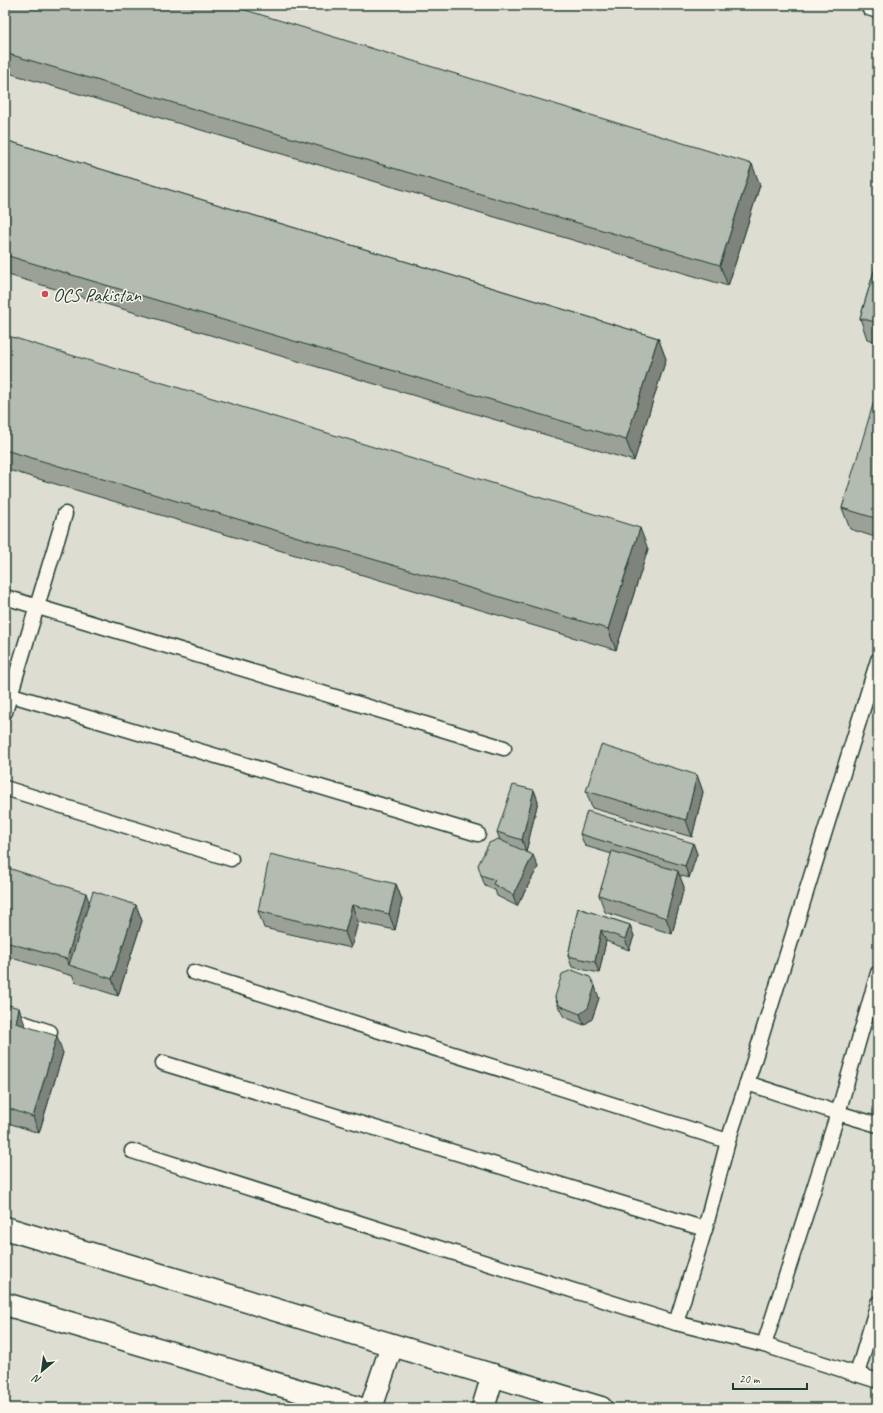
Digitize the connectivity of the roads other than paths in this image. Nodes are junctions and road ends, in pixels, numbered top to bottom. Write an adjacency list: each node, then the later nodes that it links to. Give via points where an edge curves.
1 (872, 5): 2 (street)
2 (878, 7)
3 (65, 514): 5 (lane)
4 (5, 597): 5 (lane)
5 (37, 607): 7 (lane); 9 (lane)
6 (878, 660): 18 (lane)
7 (8, 694): 8 (lane); 11 (lane)
8 (5, 712)
9 (504, 748)
10 (5, 788): 12 (lane)
11 (478, 834)
12 (231, 859)
13 (193, 972): 21 (lane)
14 (878, 974): 19 (lane)
15 (5, 1017): 16 (lane)
16 (50, 1032)
17 (163, 1063): 24 (lane)
18 (747, 1083): 19 (lane); 21 (lane)
19 (838, 1113): 20 (lane); 29 (lane)
20 (878, 1125)
21 (728, 1141): 24 (lane)
22 (132, 1151): 27 (lane)
23 (5, 1228): 28 (street)
24 (705, 1228): 27 (lane)
25 (878, 1303): 30 (lane)
26 (5, 1304): 33 (street)
27 (676, 1323): 29 (lane)
28 (392, 1345): 31 (street); 34 (street)
29 (764, 1345): 30 (lane)
30 (857, 1374): 32 (lane)
31 (494, 1375): 35 (street); 36 (street)
32 (878, 1381)
33 (358, 1408)
34 (371, 1408)
35 (483, 1408)
36 (601, 1408)

